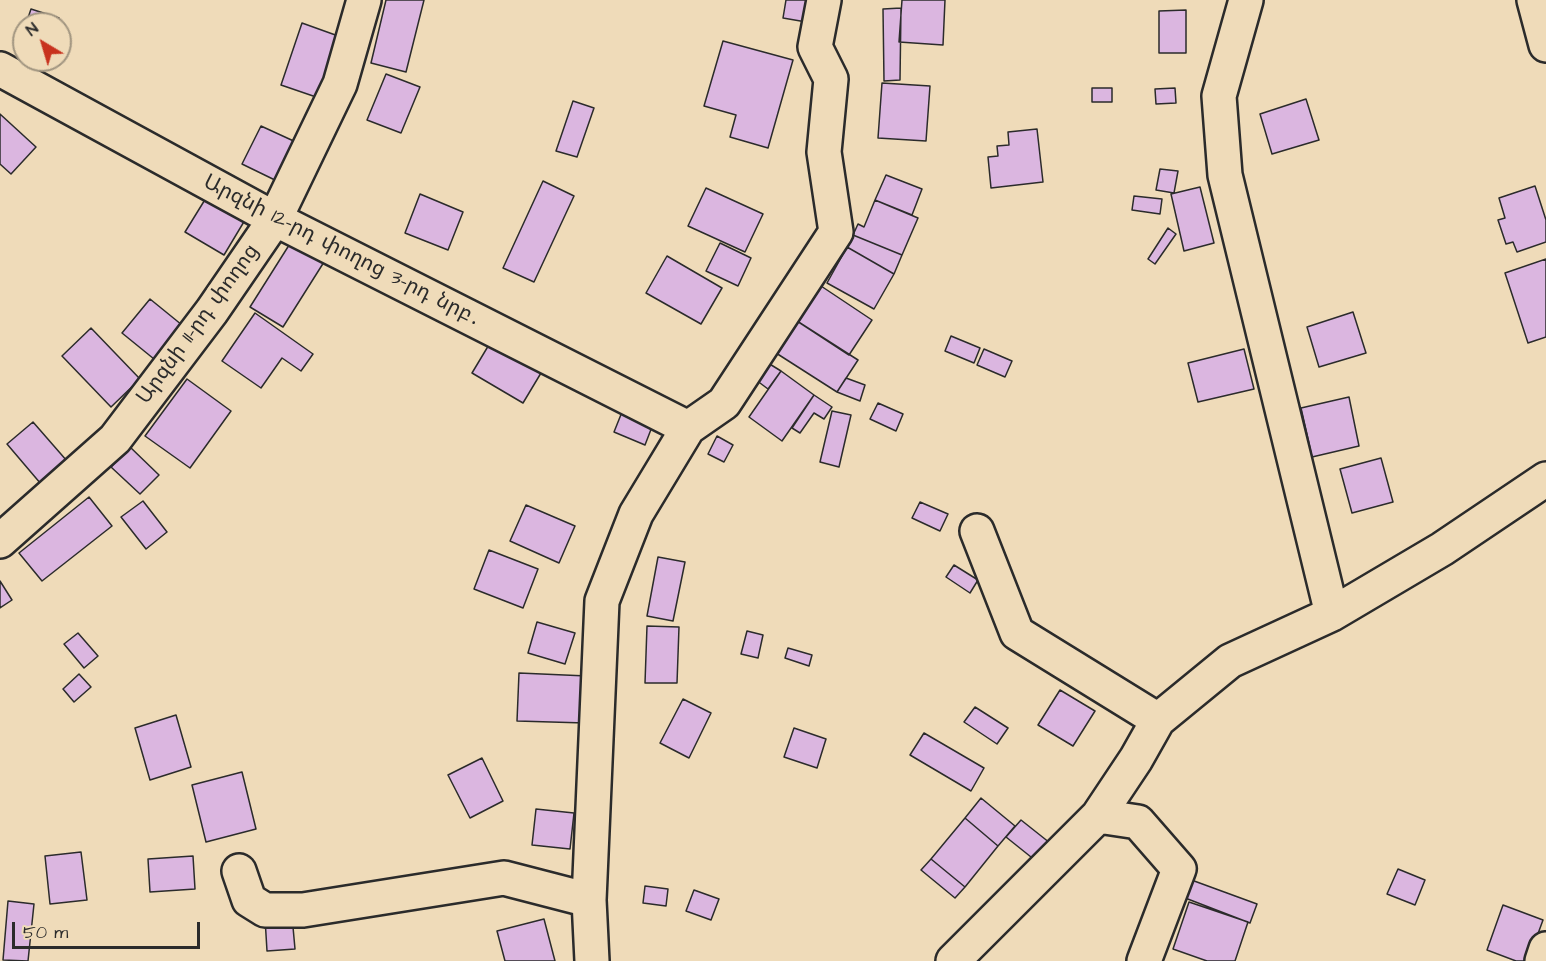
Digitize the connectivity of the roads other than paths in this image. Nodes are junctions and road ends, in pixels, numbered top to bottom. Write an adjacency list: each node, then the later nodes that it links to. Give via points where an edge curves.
1 (364, 0): 7 (street, Արզնի 11-րդ փողոց, via 340,84)
2 (824, 0): 8 (street, via 815,47 831,79 824,152 836,232 724,403)
3 (1246, 0): 12 (street, via 1219,96 1225,175)
4 (1534, 0): 5 (street)
5 (1546, 45)
6 (0, 69): 7 (street, Արզնի 12-րդ փողոց 3-րդ նրբ․)
7 (275, 219): 8 (street, Արզնի 12-րդ փողոց 3-րդ նրբ․); 11 (street, Արզնի 11-րդ փողոց, via 213,311 115,439)
8 (688, 429): 16 (street, via 636,514 602,601)
9 (1546, 479): 12 (street, via 1442,549)
10 (977, 531): 13 (street, via 1017,633)
11 (0, 541)
12 (1332, 614): 13 (street, via 1230,661)
13 (1158, 720): 14 (street)
14 (1098, 816): 19 (street); 20 (street, via 1138,822 1179,868)
15 (239, 871): 16 (street, via 249,900 265,910 303,910 504,878)
16 (589, 900): 18 (street)
17 (1546, 949): 21 (street)
18 (592, 961)
19 (954, 961)
20 (1144, 961)
21 (1542, 961)

